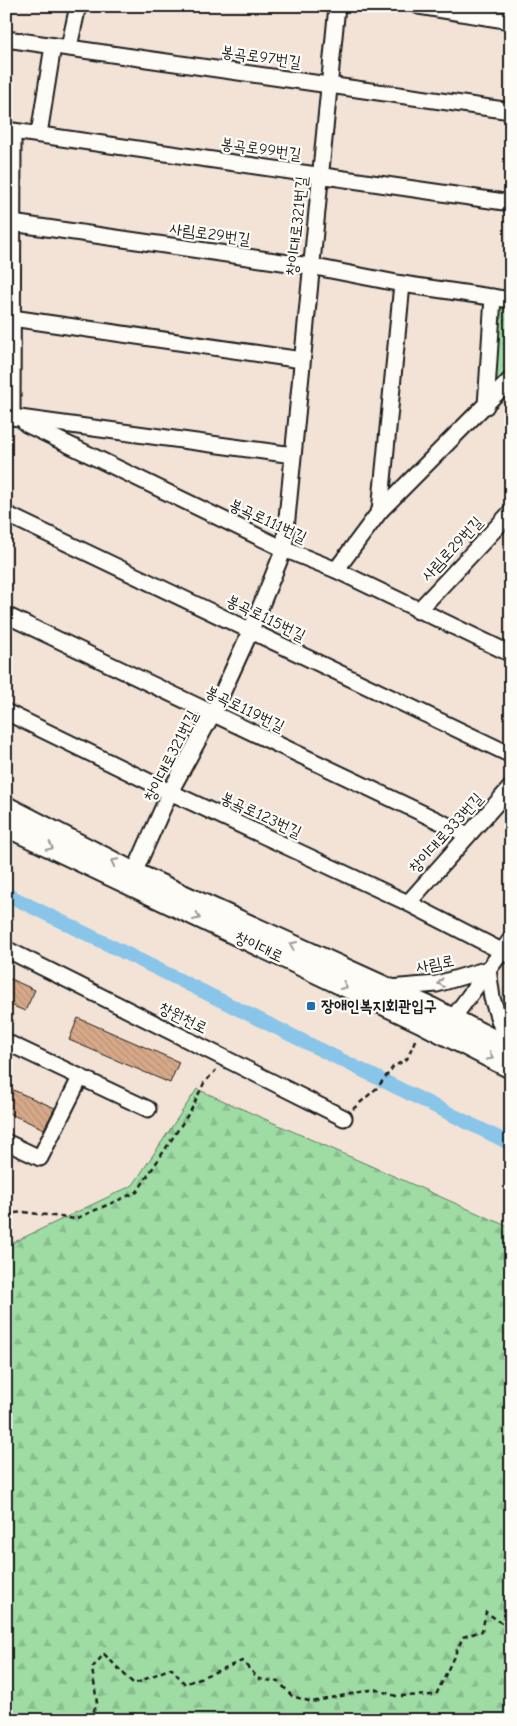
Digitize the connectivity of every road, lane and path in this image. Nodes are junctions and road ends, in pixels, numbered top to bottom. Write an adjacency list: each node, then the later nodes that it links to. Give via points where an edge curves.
1 (78, 6): 7 (street)
2 (337, 6): 8 (street, 창이대로321번길)
3 (419, 6): 4 (street)
4 (511, 21)
5 (6, 39): 6 (street, 봉곡로97번길)
6 (53, 46): 7 (street, 봉곡로97번길); 11 (street)
7 (69, 47): 8 (street, 봉곡로97번길)
8 (329, 85): 9 (street, 봉곡로97번길); 12 (street, 창이대로321번길)
9 (511, 111)
10 (10, 131): 11 (street, 봉곡로99번길); 14 (street)
11 (39, 134): 12 (street, 봉곡로99번길)
12 (320, 176): 13 (street, 봉곡로99번길); 15 (street, 창이대로321번길)
13 (511, 203)
14 (12, 223): 15 (street, 사림로29번길); 19 (street)
15 (310, 266): 16 (street, 사림로29번길); 20 (street, 창이대로321번길)
16 (402, 284): 17 (street, 사림로29번길); 25 (street)
17 (493, 297): 18 (street, 사림로29번길); 22 (street)
18 (511, 300)
19 (12, 318): 20 (street); 23 (street)
20 (302, 360): 24 (street, 창이대로321번길)
21 (511, 378): 22 (street)
22 (486, 406): 25 (street)
23 (9, 416): 24 (street); 28 (street, 봉곡로111번길)
24 (293, 455): 28 (street, 창이대로321번길)
25 (380, 511): 29 (street)
26 (511, 512): 30 (street, 사림로29번길)
27 (6, 514): 32 (street, 봉곡로115번길)
28 (284, 549): 29 (street, 봉곡로111번길); 32 (street, 창이대로321번길)
29 (336, 570): 30 (street, 봉곡로111번길)
30 (418, 611): 33 (street, 봉곡로111번길)
31 (6, 615): 35 (street, 봉곡로119번길)
32 (251, 630): 35 (street, 창이대로321번길); 36 (street, 봉곡로115번길)
33 (509, 650)
34 (6, 712): 38 (street, 봉곡로123번길)
35 (213, 713): 38 (street, 창이대로321번길); 41 (street, 봉곡로119번길)
36 (511, 755)
37 (511, 787): 41 (street, 창이대로333번길)
38 (170, 792): 42 (street, 창이대로321번길); 43 (street, 봉곡로123번길)
39 (6, 807): 42 (main road, 창이대로, one-way to 39)
40 (6, 826): 49 (main road, 창이대로, one-way to 49)
41 (468, 835): 43 (street, 창이대로333번길)
42 (134, 873): 48 (main road, 창이대로, one-way to 42)
43 (408, 902): 46 (street, 봉곡로123번길)
44 (511, 939): 46 (street)
45 (6, 950): 53 (street, 창원천로)
46 (505, 954): 47 (street)
47 (488, 969): 48 (street, 사림로, one-way to 48, via 437,984); 49 (street); 51 (street, via 492,998)
48 (389, 988): 49 (main road, 창이대로)
49 (449, 1026): 51 (main road, 창이대로); 54 (main road, 창이대로, one-way to 54)
50 (6, 1042): 55 (street)
51 (509, 1048)
52 (407, 1059): 56 (path, via 393,1067)
53 (235, 1064): 58 (street, 창원천로); 60 (path, via 213,1071 137,1192 75,1219 24,1212)
54 (511, 1068)
55 (80, 1078): 57 (street); 59 (street, via 40,1158)
56 (359, 1104)
57 (148, 1109)
58 (344, 1118)
59 (6, 1142)
60 (6, 1214)
61 (511, 1621): 62 (path, via 503,1624 486,1612 482,1631 463,1637 436,1695 396,1696 375,1689 312,1702 292,1696 279,1682 259,1679 242,1661 185,1684 171,1668 134,1684 104,1654 92,1668 97,1703)
62 (90, 1720)

